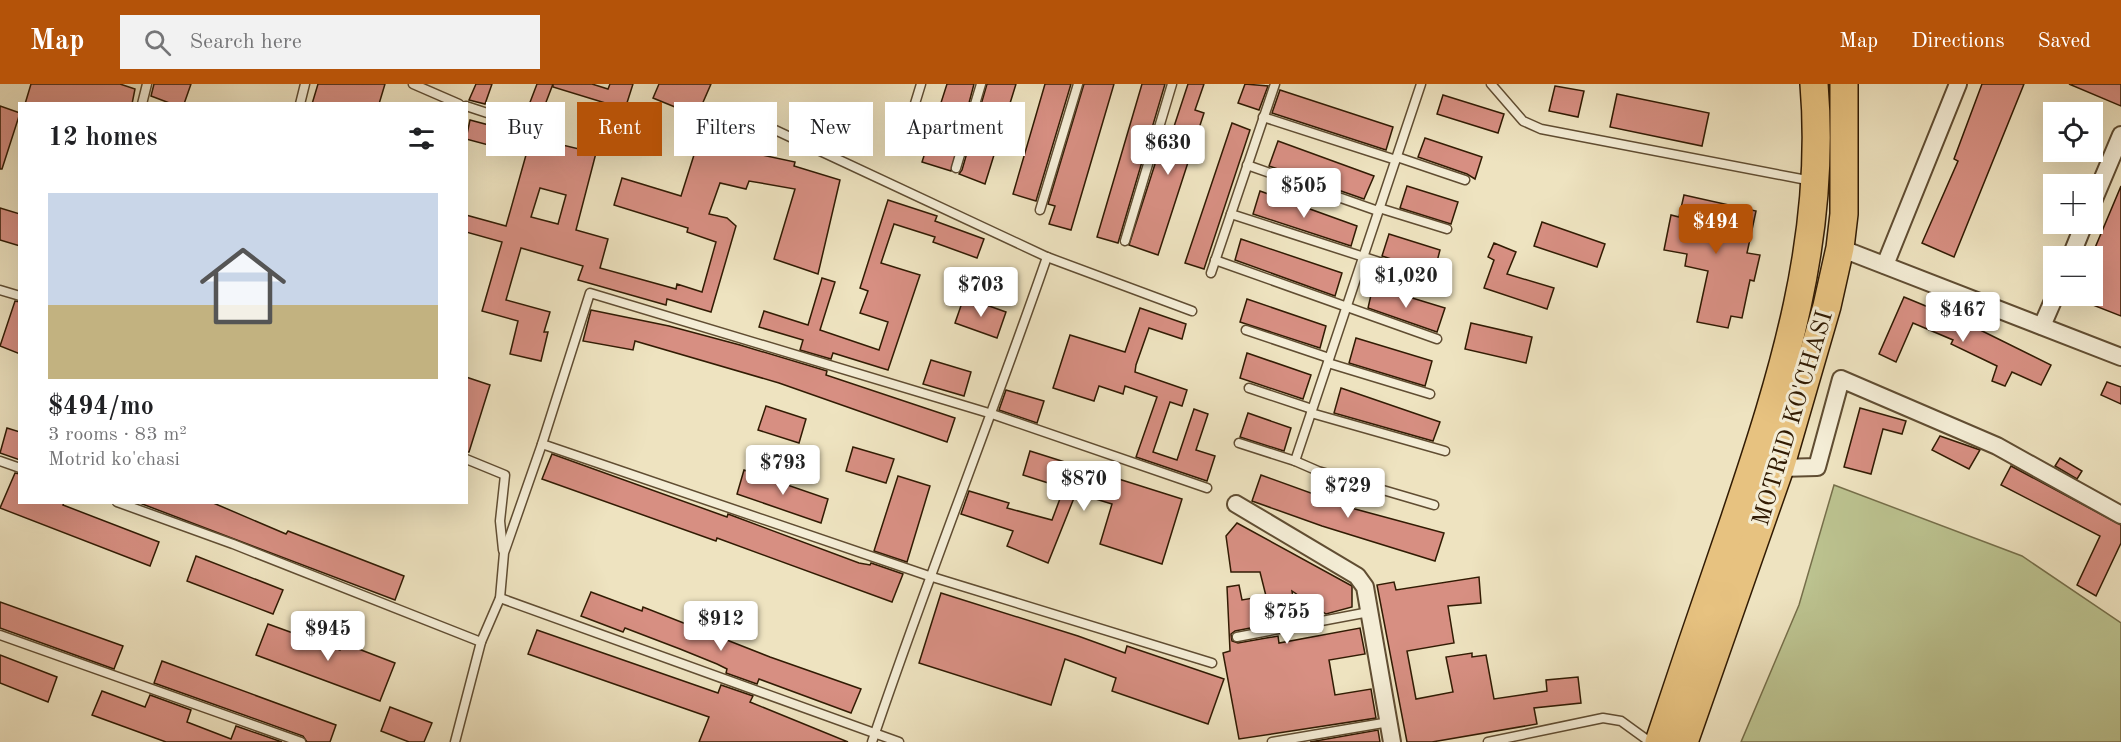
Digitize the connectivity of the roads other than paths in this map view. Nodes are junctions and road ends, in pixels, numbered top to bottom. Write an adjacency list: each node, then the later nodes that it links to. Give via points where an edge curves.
1 (147, 84): 14 (lane)
2 (305, 84): 15 (lane)
3 (412, 84): 16 (lane)
4 (921, 84): 17 (lane)
5 (981, 84): 25 (lane)
6 (1078, 84): 29 (lane)
7 (1172, 84): 33 (lane)
8 (1275, 84): 20 (lane)
9 (1421, 84): 23 (lane)
10 (1491, 84): 28 (lane, via 1523,121 1541,129)
11 (1814, 84): 28 (main road, MOTRID KO'CHASI)
12 (1844, 84): 34 (main road, MOTRID KO'CHASI, via 1845,179)
13 (1958, 84): 38 (street)
14 (142, 102)
15 (300, 102)
16 (454, 102)
17 (915, 102)
18 (468, 107): 19 (lane)
19 (486, 113)
20 (1263, 117): 23 (lane); 24 (lane)
21 (777, 131): 35 (lane)
22 (2121, 135): 26 (street)
23 (1396, 159): 27 (lane); 30 (lane)
24 (1247, 165): 30 (lane); 31 (lane)
25 (956, 168)
26 (2103, 178)
27 (1465, 180)
28 (1815, 182): 85 (main road, MOTRID KO'CHASI, via 1806,269 1788,346 1755,457)
29 (1040, 210)
30 (1379, 210): 32 (lane); 36 (lane)
31 (1231, 214): 36 (lane); 37 (lane)
32 (1447, 229)
33 (1125, 241)
34 (1840, 248): 38 (street); 62 (main road, MOTRID KO'CHASI)
35 (1047, 257): 45 (lane); 54 (lane)
36 (1363, 258): 40 (lane); 44 (lane)
37 (1215, 260): 39 (lane); 44 (lane)
38 (1885, 265): 46 (street)
39 (1210, 273)
40 (1435, 280)
41 (0, 290): 42 (lane)
42 (18, 295)
43 (2051, 306): 46 (street)
44 (1346, 307): 48 (lane); 50 (lane)
45 (1192, 311)
46 (2042, 326): 49 (street)
47 (1246, 330): 50 (lane)
48 (1437, 339)
49 (2121, 357)
50 (1328, 361): 52 (lane); 53 (lane)
51 (1249, 388): 53 (lane)
52 (1430, 394)
53 (1311, 411): 57 (lane); 60 (lane)
54 (992, 414): 56 (lane, via 590,293); 63 (lane); 69 (lane)
55 (1239, 442): 60 (lane)
56 (542, 444): 68 (lane); 69 (lane)
57 (1445, 451)
58 (468, 460): 68 (lane, via 505,475 500,521)
59 (0, 461): 61 (lane)
60 (1295, 461): 66 (lane)
61 (18, 467)
62 (1780, 468): 67 (street, via 1817,467 1841,379 1997,446); 86 (main road, MOTRID KO'CHASI)
63 (1207, 488)
64 (123, 504): 74 (lane)
65 (1236, 504): 71 (street, via 1358,576 1365,587)
66 (1434, 505)
67 (2121, 515)
68 (504, 553): 70 (lane)
69 (928, 576): 75 (lane); 77 (lane)
70 (500, 598): 74 (lane); 77 (lane)
71 (1369, 612): 73 (lane); 76 (street)
72 (0, 635): 78 (lane)
73 (1237, 637)
74 (481, 642): 79 (lane)
75 (1212, 663)
76 (1389, 722): 81 (lane); 82 (street)
77 (873, 738): 80 (lane)
78 (301, 742)
79 (455, 742)
80 (898, 742)
81 (1272, 742)
82 (1392, 742)
83 (1488, 742): 84 (lane, via 1603,718 1621,721)
84 (1650, 742)
85 (1659, 742)
86 (1684, 742)

